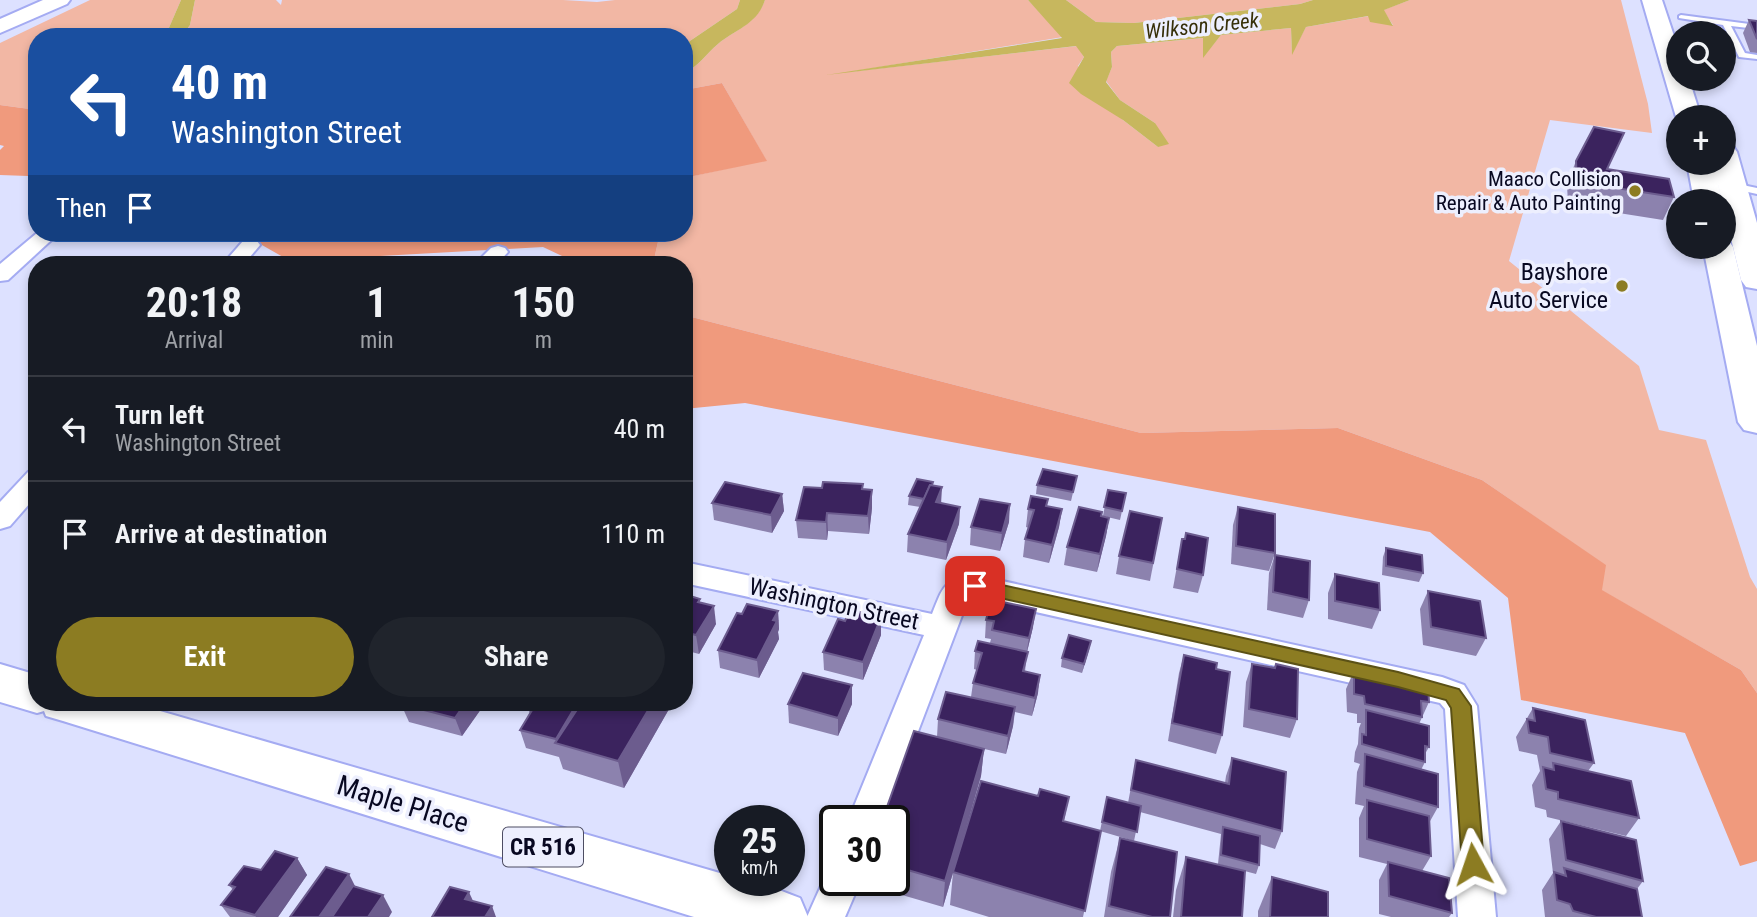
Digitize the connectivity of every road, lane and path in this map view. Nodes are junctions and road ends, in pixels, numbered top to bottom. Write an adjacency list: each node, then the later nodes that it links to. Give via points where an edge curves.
1 (28, 0): 4 (main road)
2 (60, 0): 8 (main road)
3 (1653, 0): 12 (main road)
4 (0, 12)
5 (1680, 17): 6 (lane)
6 (1711, 21)
7 (1736, 24): 9 (lane)
8 (0, 27)
9 (1757, 27)
10 (1736, 43): 11 (lane, via 1742,55)
11 (1757, 57)
12 (1685, 105)
13 (1734, 175): 14 (main road)
14 (1744, 196): 17 (main road)
15 (38, 242): 19 (street)
16 (250, 245): 18 (street)
17 (1741, 246): 20 (main road); 21 (main road)
18 (240, 256)
19 (0, 275)
20 (1757, 280)
21 (1757, 422)
22 (28, 488): 23 (street)
23 (0, 519)
24 (693, 574): 25 (street, Washington Street)
25 (940, 627): 28 (street, Washington Street, via 956,592 975,586); 30 (street)
26 (0, 683): 27 (main road, CR 516)
27 (28, 691)
28 (1452, 694): 34 (street, via 1461,706)
29 (97, 711): 32 (main road, Maple Place / CR 516)
30 (872, 805)
31 (835, 896): 33 (street)
32 (780, 917)
33 (826, 917)
34 (1477, 917)

